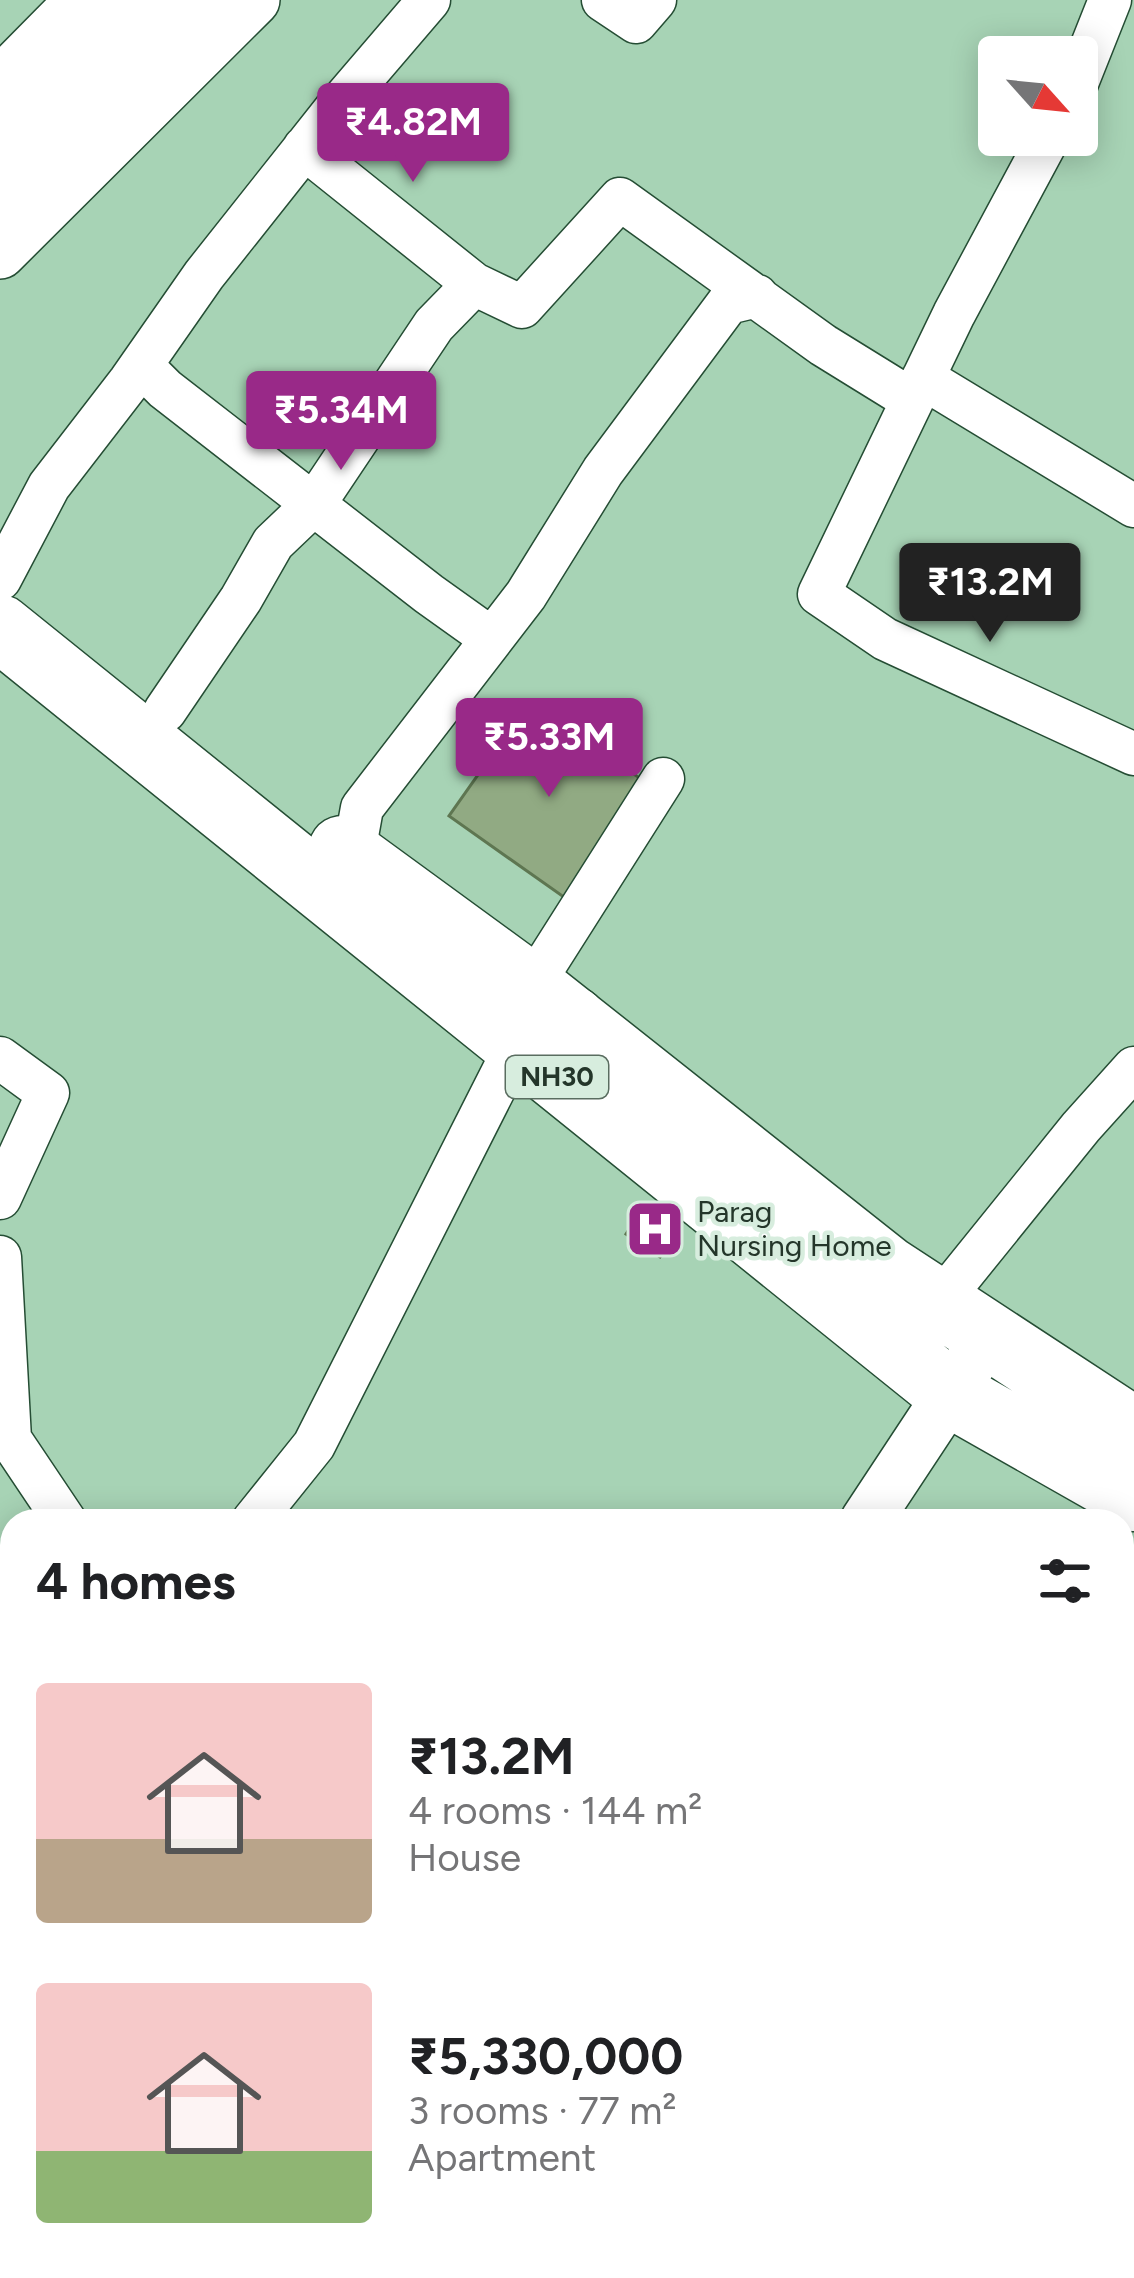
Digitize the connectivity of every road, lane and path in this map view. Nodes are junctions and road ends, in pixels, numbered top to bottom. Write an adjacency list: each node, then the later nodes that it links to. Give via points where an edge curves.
1 (82, 0): 10 (street)
2 (130, 0): 11 (main road)
3 (196, 0): 14 (main road)
4 (254, 0): 15 (street)
5 (429, 0): 12 (street)
6 (603, 0): 7 (street, via 636,22)
7 (655, 0)
8 (1113, 7): 9 (street)
9 (1098, 39)
10 (0, 83)
11 (0, 133)
12 (304, 148): 16 (street); 18 (street)
13 (1039, 156): 19 (street)
14 (0, 201)
15 (0, 253)
16 (474, 284): 17 (street, via 522,307 620,199); 21 (street, via 434,325)
17 (757, 296): 19 (street, via 840,356); 24 (street, via 728,303)
18 (141, 365): 21 (street); 22 (street, via 49,486)
19 (918, 389): 20 (street); 26 (street, via 819,594 885,639)
20 (1130, 492)
21 (315, 503): 24 (street); 25 (street, via 273,543)
22 (0, 579): 25 (main road, NH30)
23 (0, 628): 29 (main road, NH30)
24 (492, 639): 28 (street, via 362,808)
25 (165, 711): 28 (main road, NH30)
26 (1134, 754)
27 (663, 779): 29 (street)
28 (353, 858): 29 (main road, NH30)
29 (541, 1029): 34 (main road, NH30); 35 (main road, NH30); 39 (street, via 314,1445)
30 (0, 1058): 32 (street, via 48,1093)
31 (1134, 1068): 34 (street, via 1081,1127)
32 (0, 1198)
33 (0, 1257): 38 (street, via 10,1439)
34 (962, 1320): 35 (street); 36 (main road, NH30)
35 (951, 1394): 37 (main road, NH30); 40 (street)
36 (1134, 1431)
37 (1134, 1498)
38 (57, 1509)
39 (263, 1509)
40 (874, 1509)

